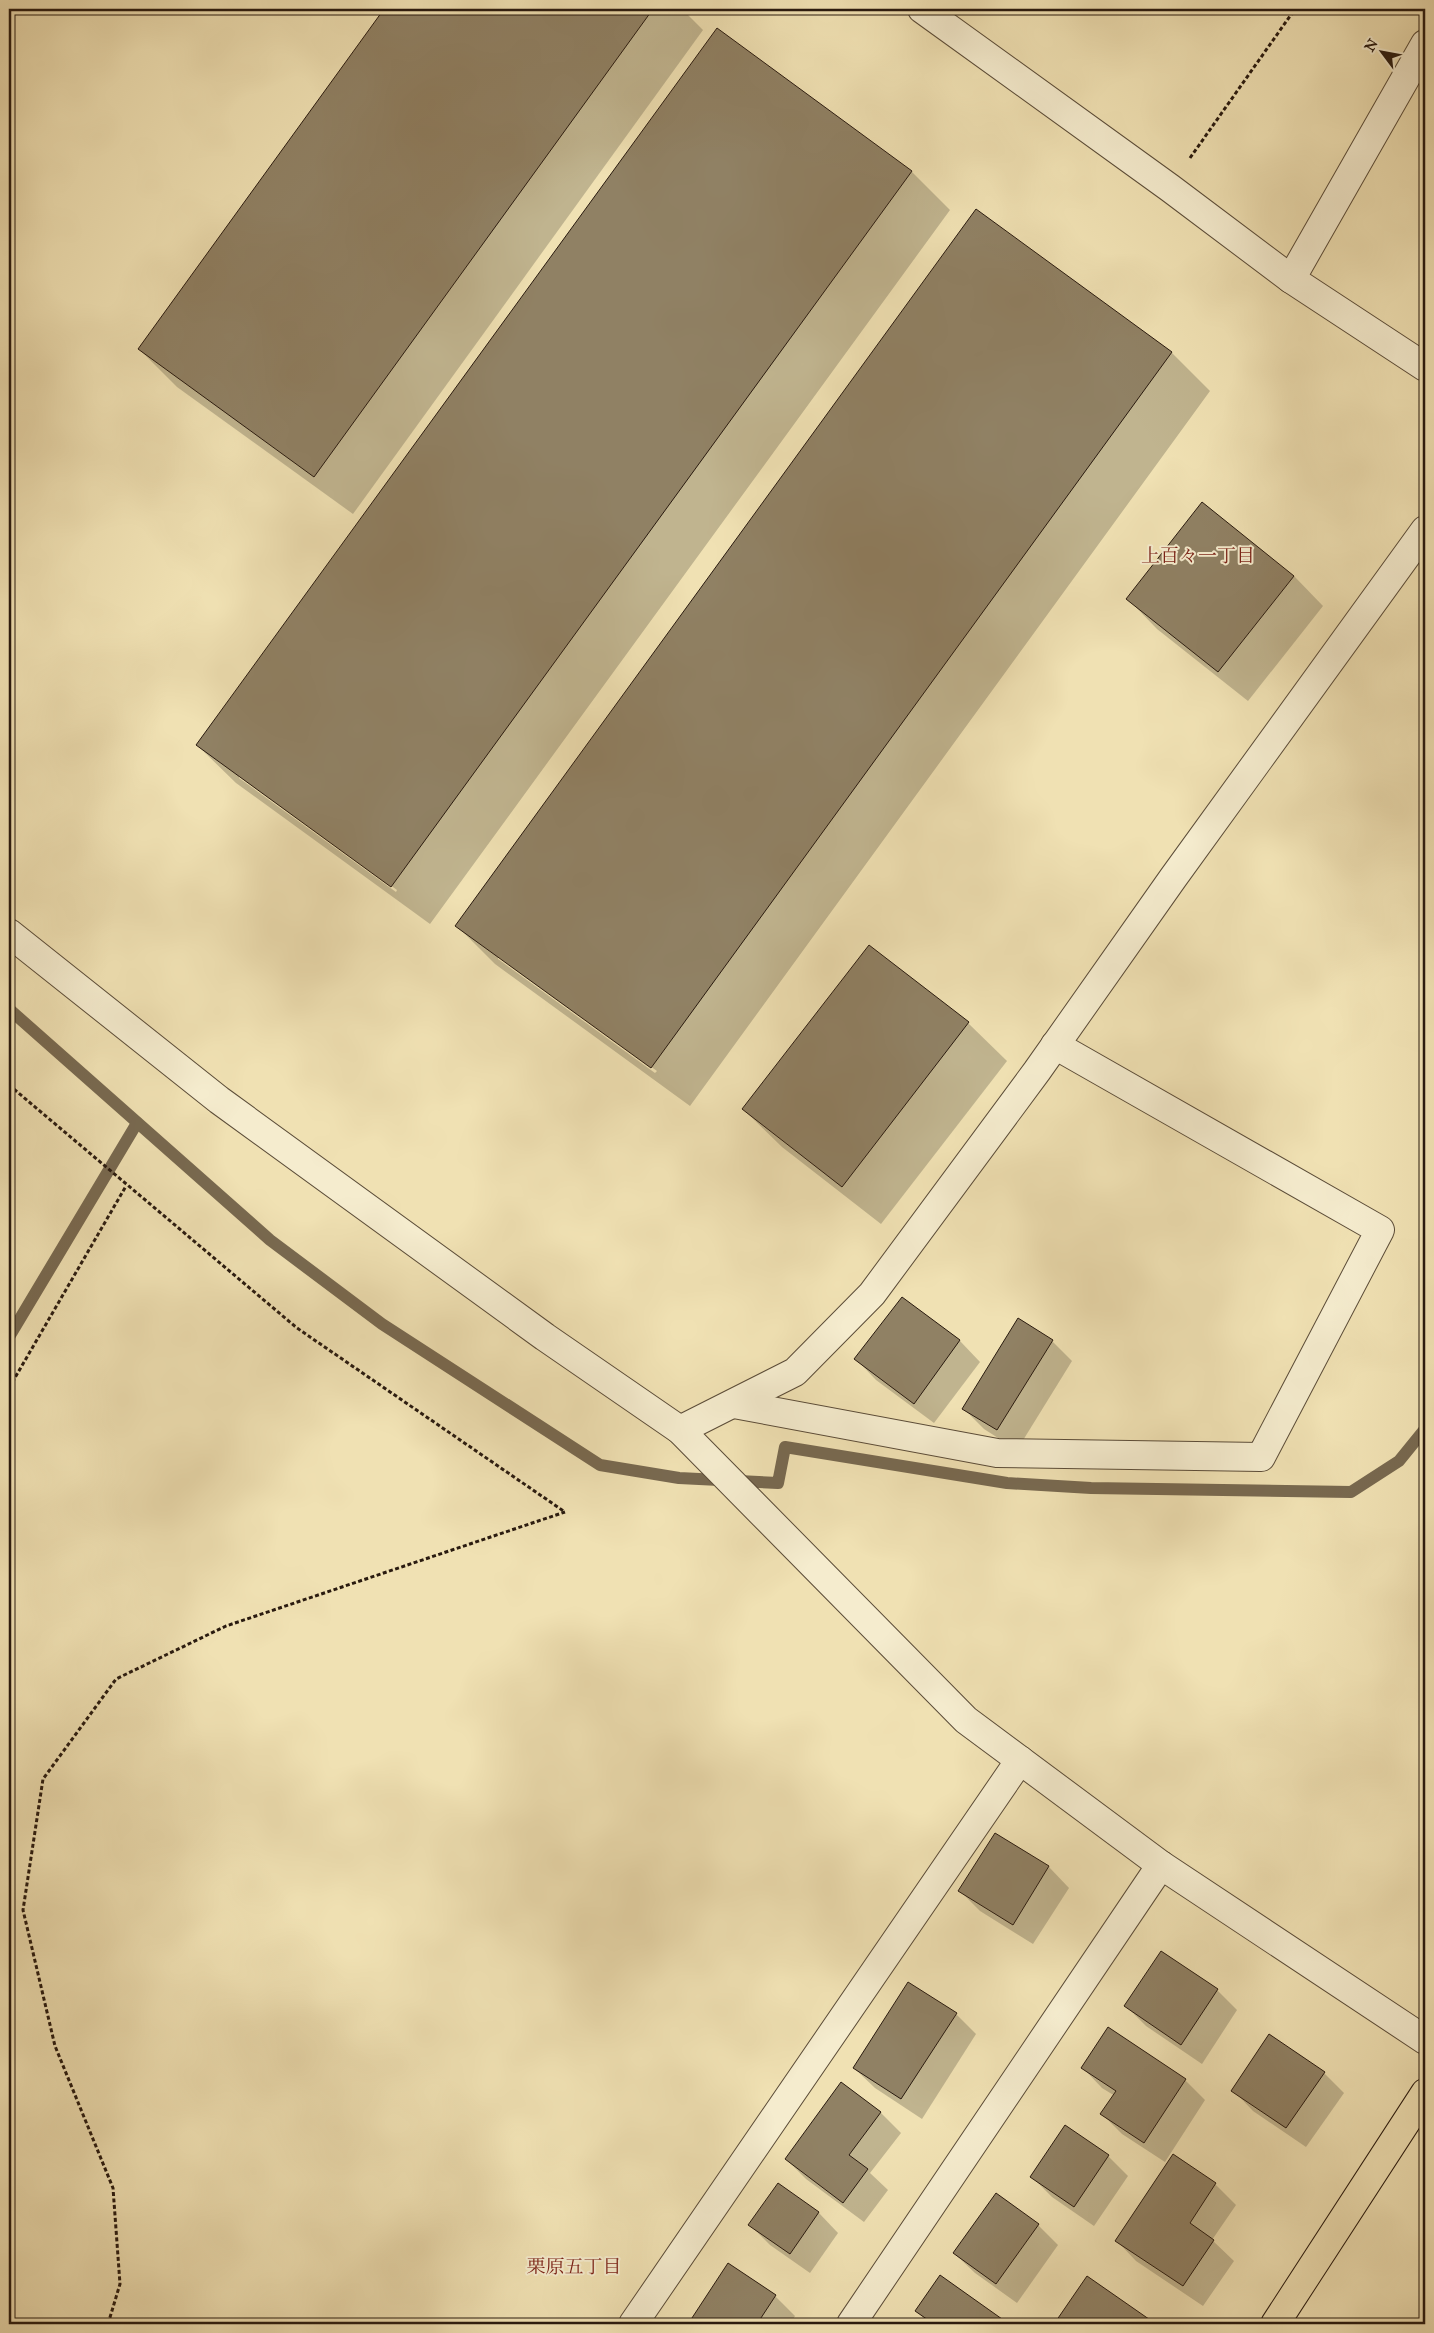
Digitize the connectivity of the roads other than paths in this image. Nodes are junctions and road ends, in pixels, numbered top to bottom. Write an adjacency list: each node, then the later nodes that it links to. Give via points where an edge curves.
1 (922, 9): 3 (street)
2 (1425, 44): 3 (street)
3 (1291, 279): 4 (street)
4 (1425, 367)
5 (1425, 530): 7 (street)
6 (9, 933): 9 (street, via 219,1100 545,1337)
7 (1055, 1045): 8 (street, via 872,1294 795,1372); 8 (street, via 1380,1230 1261,1457 997,1453)
8 (734, 1404): 9 (street)
9 (680, 1430): 10 (street, via 966,1720)
10 (1020, 1760): 11 (street); 14 (street)
11 (1161, 1865): 12 (street); 15 (street)
12 (1425, 2040)
13 (1425, 2093): 16 (main road)
14 (633, 2324)
15 (851, 2324)
16 (1274, 2324)

